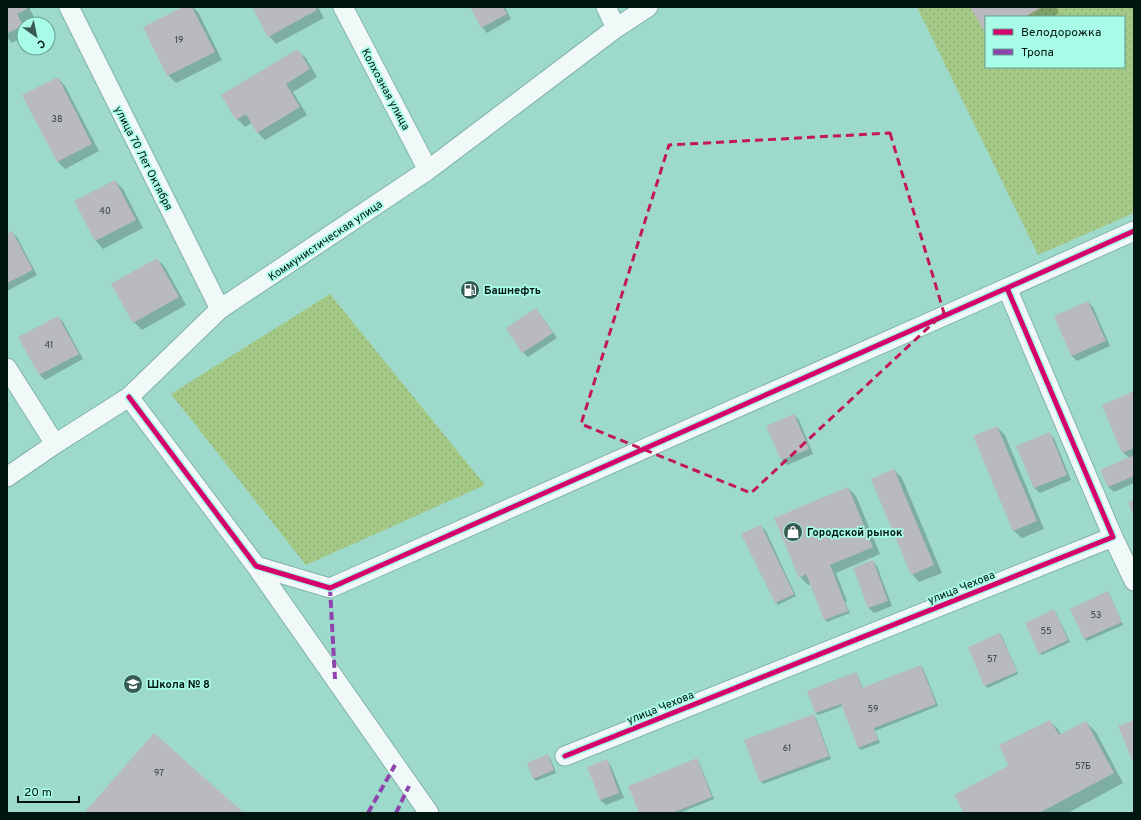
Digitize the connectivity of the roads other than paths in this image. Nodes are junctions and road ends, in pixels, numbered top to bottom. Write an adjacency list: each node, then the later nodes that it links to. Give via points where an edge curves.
1 (69, 7): 9 (street, улица 70 Лет Октября)
2 (343, 7): 6 (street, Колхозная улица)
3 (606, 7): 5 (street)
4 (648, 7): 5 (street, Коммунистическая улица)
5 (616, 28): 6 (street, Коммунистическая улица)
6 (428, 170): 9 (street, Коммунистическая улица)
7 (1134, 231): 8 (street)
8 (1007, 288): 14 (street); 15 (street, via 330,588)
9 (220, 310): 11 (street, Коммунистическая улица)
10 (7, 368): 12 (street)
11 (129, 397): 12 (street, Коммунистическая улица); 15 (street)
12 (55, 444): 13 (street, Коммунистическая улица)
13 (7, 477)
14 (1113, 537): 16 (street); 17 (street, улица Чехова)
15 (256, 566): 18 (street)
16 (1134, 581)
17 (565, 756)
18 (429, 813)

